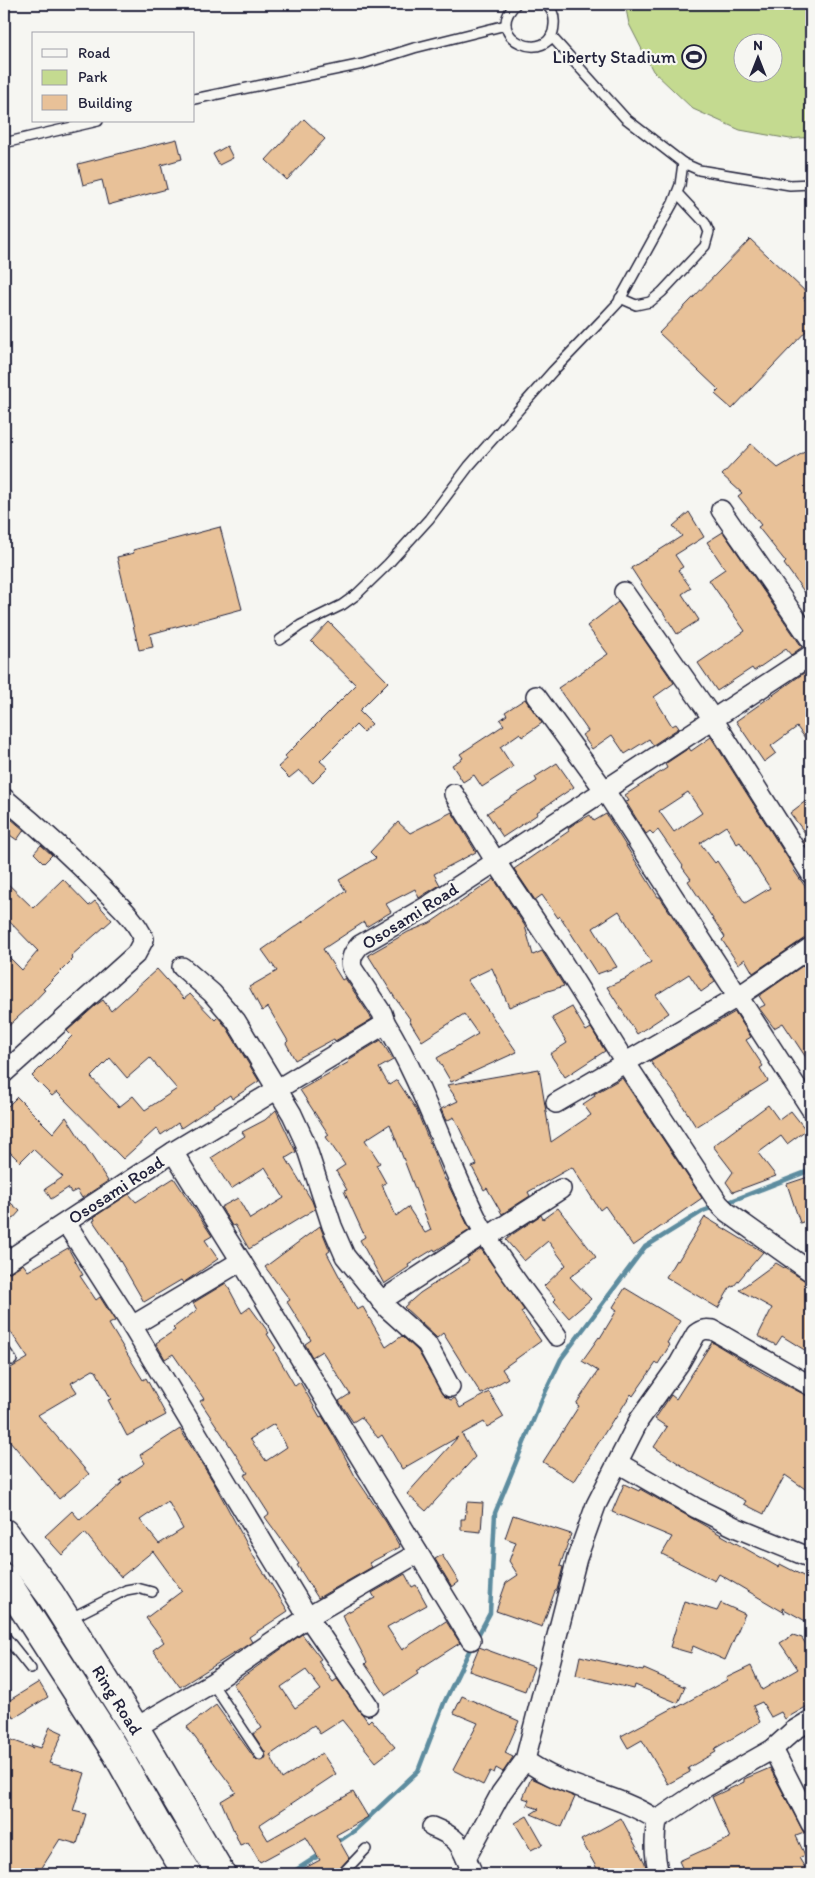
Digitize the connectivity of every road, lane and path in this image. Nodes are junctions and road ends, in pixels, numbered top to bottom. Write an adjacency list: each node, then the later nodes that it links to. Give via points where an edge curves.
1 (516, 4): 3 (lane, via 507,16)
2 (545, 4): 4 (lane, via 553,12 555,20)
3 (506, 25): 4 (lane, via 508,33 520,45 537,46); 5 (lane, via 363,64)
4 (550, 36): 8 (lane, via 625,118)
5 (195, 99)
6 (94, 122): 7 (lane)
7 (4, 143)
8 (683, 163): 9 (lane, via 698,170 790,185); 10 (lane)
9 (811, 184)
10 (677, 192): 11 (lane); 11 (lane, via 705,223 709,232 705,246 650,302 636,305)
11 (620, 298): 14 (lane, via 469,466 429,519 388,564 342,605 300,625)
12 (721, 510): 15 (street)
13 (624, 592): 18 (street)
14 (280, 640)
15 (811, 640)
16 (811, 655): 18 (street, Ososami Road)
17 (536, 696): 19 (street)
18 (713, 719): 19 (street, Ososami Road); 23 (street)
19 (605, 791): 22 (street, Ososami Road); 26 (street)
20 (454, 794): 22 (street)
21 (4, 798): 29 (street, via 84,869 139,927 144,938 136,954)
22 (496, 862): 27 (street, Ososami Road, via 360,945 353,954 350,960 352,968); 28 (street)
23 (811, 874)
24 (811, 947): 26 (street)
25 (182, 967): 30 (street, via 212,993 236,1021)
26 (739, 996): 28 (street); 32 (street)
27 (385, 1022): 30 (street, Ososami Road); 36 (street, via 415,1076)
28 (625, 1062): 31 (street); 39 (street, via 719,1204)
29 (4, 1072)
30 (277, 1088): 33 (street, Ososami Road); 40 (street, via 304,1140 345,1256)
31 (556, 1103)
32 (811, 1109)
33 (173, 1152): 35 (street, Ososami Road); 37 (street)
34 (561, 1189): 36 (street)
35 (66, 1223): 38 (street, Ososami Road); 41 (street)
36 (486, 1235): 40 (street); 42 (street)
37 (242, 1261): 41 (street); 49 (street)
38 (4, 1263)
39 (811, 1272)
40 (381, 1301): 45 (street, via 427,1344)
41 (132, 1326): 53 (street)
42 (557, 1336)
43 (4, 1349): 44 (lane)
44 (12, 1360)
45 (450, 1386)
46 (811, 1386): 47 (street, via 713,1330 700,1331 639,1420)
47 (618, 1463): 50 (street, via 696,1508); 64 (street, via 596,1505 577,1558)
48 (4, 1532): 54 (main road, Ring Road)
49 (418, 1553): 53 (street); 56 (street)
50 (811, 1558)
51 (4, 1578): 70 (main road, Ring Road, via 116,1752)
52 (152, 1592): 54 (lane, via 136,1588 126,1590)
53 (308, 1617): 58 (street); 59 (street)
54 (66, 1620): 61 (main road, Ring Road)
55 (4, 1635): 57 (lane)
56 (471, 1640)
57 (31, 1669)
58 (212, 1683): 61 (street); 63 (lane)
59 (368, 1705)
60 (811, 1720): 62 (street)
61 (135, 1728): 71 (main road, Ring Road)
62 (773, 1749): 65 (street, via 706,1786); 66 (street)
63 (260, 1755)
64 (525, 1760): 65 (street, via 566,1783 631,1804); 69 (street, via 500,1793)
65 (657, 1820): 73 (street, via 654,1835)
66 (811, 1824)
67 (432, 1827): 69 (street, via 458,1842)
68 (366, 1849): 72 (lane)
69 (470, 1866)
70 (188, 1874)
71 (221, 1874)
72 (342, 1874)
73 (659, 1874)

